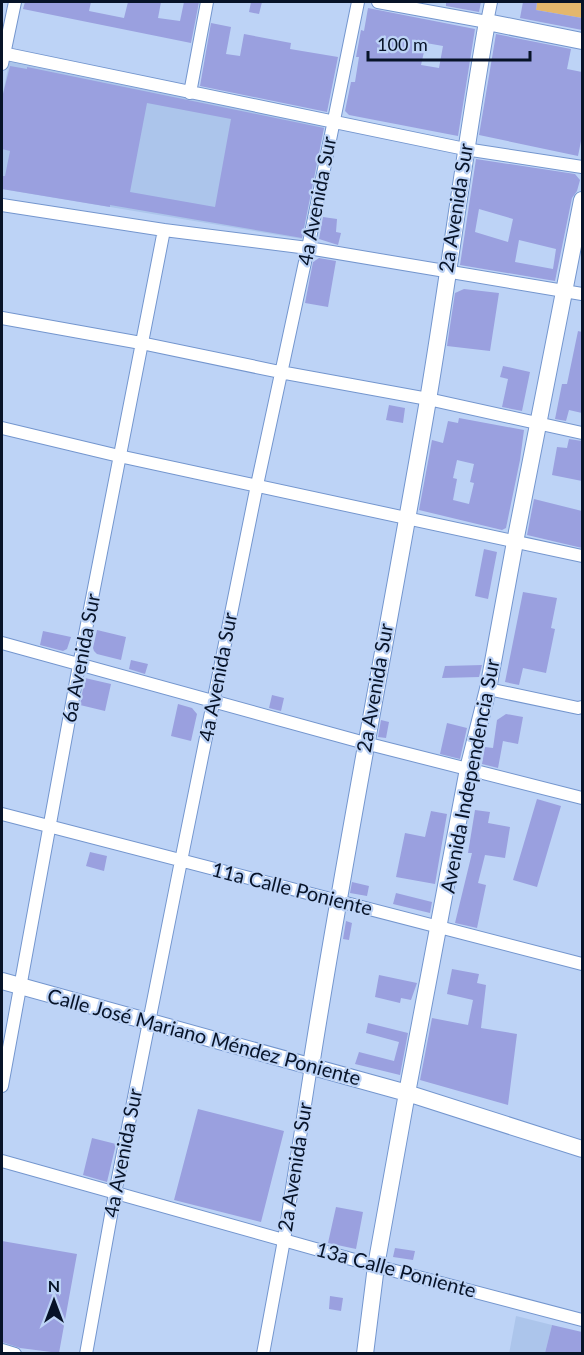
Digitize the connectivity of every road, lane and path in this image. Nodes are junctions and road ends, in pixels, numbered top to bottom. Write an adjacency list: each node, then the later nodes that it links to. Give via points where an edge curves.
1 (15, 2): 8 (street)
2 (207, 2): 9 (street)
3 (358, 2): 10 (street, 4a Avenida Sur)
4 (378, 2): 6 (street)
5 (490, 2): 6 (street)
6 (487, 22): 7 (main road); 11 (main road, 2a Avenida Sur)
7 (582, 41)
8 (2, 57): 9 (street)
9 (190, 93): 10 (street)
10 (332, 123): 11 (street); 16 (street, 4a Avenida Sur)
11 (465, 149): 12 (street); 17 (main road, 2a Avenida Sur)
12 (582, 167)
13 (582, 200): 18 (main road, Avenida Independencia Sur)
14 (2, 205): 15 (street)
15 (164, 230): 16 (street); 21 (street, 6a Avenida Sur)
16 (308, 248): 17 (street); 22 (street, 4a Avenida Sur)
17 (447, 271): 18 (street); 23 (main road, 2a Avenida Sur)
18 (565, 291): 19 (street); 24 (main road, Avenida Independencia Sur)
19 (582, 294)
20 (2, 318): 21 (street)
21 (141, 344): 22 (street); 27 (street, 6a Avenida Sur)
22 (280, 372): 23 (street); 28 (street, 4a Avenida Sur)
23 (428, 399): 24 (street); 29 (main road, 2a Avenida Sur)
24 (538, 424): 26 (street); 30 (main road, Avenida Independencia Sur)
25 (2, 428): 27 (street)
26 (582, 433)
27 (119, 456): 28 (street); 33 (street, 6a Avenida Sur)
28 (257, 485): 29 (street); 35 (street, 4a Avenida Sur)
29 (406, 517): 30 (street); 37 (main road, 2a Avenida Sur)
30 (515, 542): 31 (street); 34 (main road, Avenida Independencia Sur)
31 (582, 556)
32 (2, 643): 33 (street)
33 (79, 665): 35 (street); 41 (street, 6a Avenida Sur)
34 (488, 688): 36 (street); 38 (main road, Avenida Independencia Sur)
35 (214, 701): 37 (street); 42 (street, 4a Avenida Sur)
36 (582, 707)
37 (365, 743): 38 (street); 43 (main road, 2a Avenida Sur)
38 (468, 769): 39 (street); 44 (main road, Avenida Independencia Sur)
39 (582, 798)
40 (2, 814): 41 (street, 11a Calle Poniente)
41 (50, 827): 42 (street, 11a Calle Poniente); 47 (street, 6a Avenida Sur)
42 (181, 861): 43 (street, 11a Calle Poniente); 48 (street, 4a Avenida Sur)
43 (337, 901): 44 (street, 11a Calle Poniente); 49 (main road, 2a Avenida Sur)
44 (440, 927): 45 (street, 11a Calle Poniente); 51 (main road, Avenida Independencia Sur)
45 (582, 964)
46 (2, 981): 47 (main road, Calle José Mariano Méndez Poniente)
47 (20, 986): 48 (main road, Calle José Mariano Méndez Poniente); 50 (street, 6a Avenida Sur)
48 (149, 1022): 49 (main road, Calle José Mariano Méndez Poniente); 54 (street, 4a Avenida Sur)
49 (311, 1066): 51 (main road, Calle José Mariano Méndez Poniente); 55 (street, 2a Avenida Sur)
50 (2, 1086)
51 (407, 1092): 52 (main road, Calle José Mariano Méndez Poniente); 56 (main road, Avenida Independencia Sur)
52 (582, 1149)
53 (2, 1161): 54 (street, 13a Calle Poniente)
54 (115, 1193): 55 (street, 13a Calle Poniente); 60 (street, 4a Avenida Sur)
55 (284, 1240): 56 (street, 13a Calle Poniente); 61 (street, 2a Avenida Sur)
56 (376, 1266): 57 (street, 13a Calle Poniente); 62 (main road, Avenida Independencia Sur)
57 (582, 1320)
58 (2, 1350): 59 (street)
59 (15, 1353)
60 (86, 1353)
61 (262, 1353)
62 (365, 1353)

